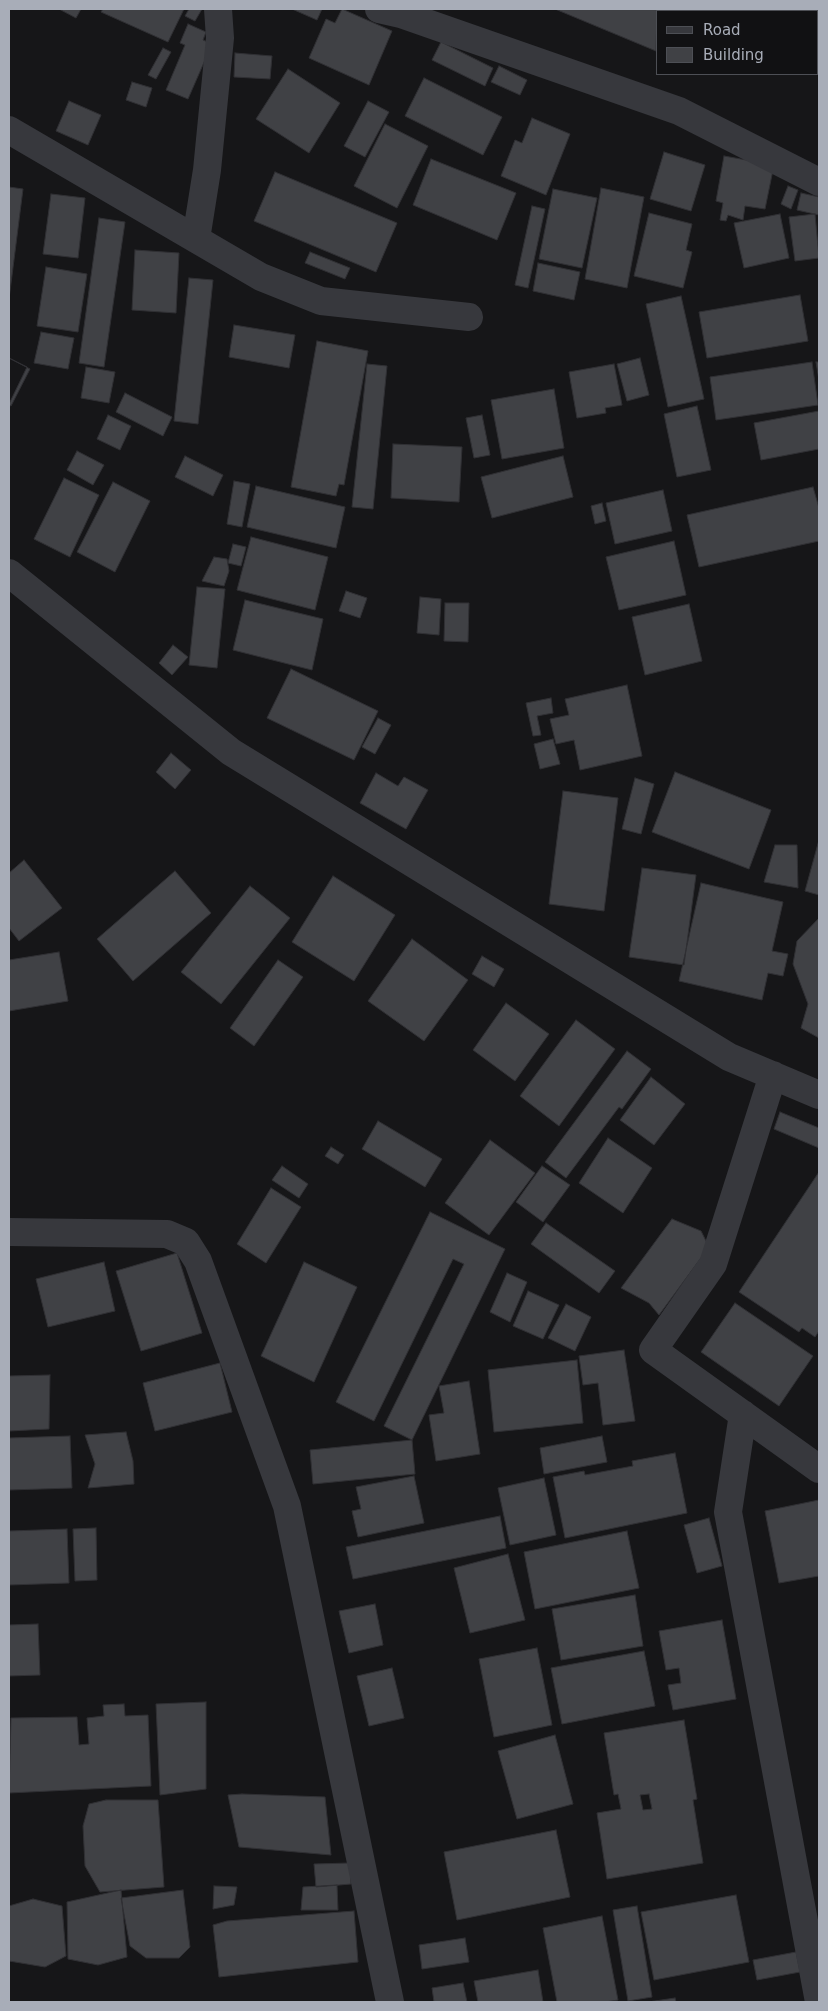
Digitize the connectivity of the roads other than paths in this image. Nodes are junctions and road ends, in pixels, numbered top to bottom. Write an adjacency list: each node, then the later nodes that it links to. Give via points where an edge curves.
1 (218, 9): 5 (street, via 220,38 207,170)
2 (394, 11): 4 (street, via 679,110)
3 (9, 130): 5 (street)
4 (819, 182)
5 (196, 239): 6 (street, via 261,277 322,301)
6 (469, 317)
7 (9, 573): 8 (street, via 231,752 729,1057)
8 (773, 1075): 9 (street); 11 (street, via 713,1264 653,1350)
9 (819, 1094)
10 (9, 1232): 13 (street, via 167,1234 186,1242 198,1261 287,1506)
11 (743, 1414): 12 (street); 14 (street, via 728,1512)
12 (819, 1468)
13 (390, 2002)
14 (819, 2002)

